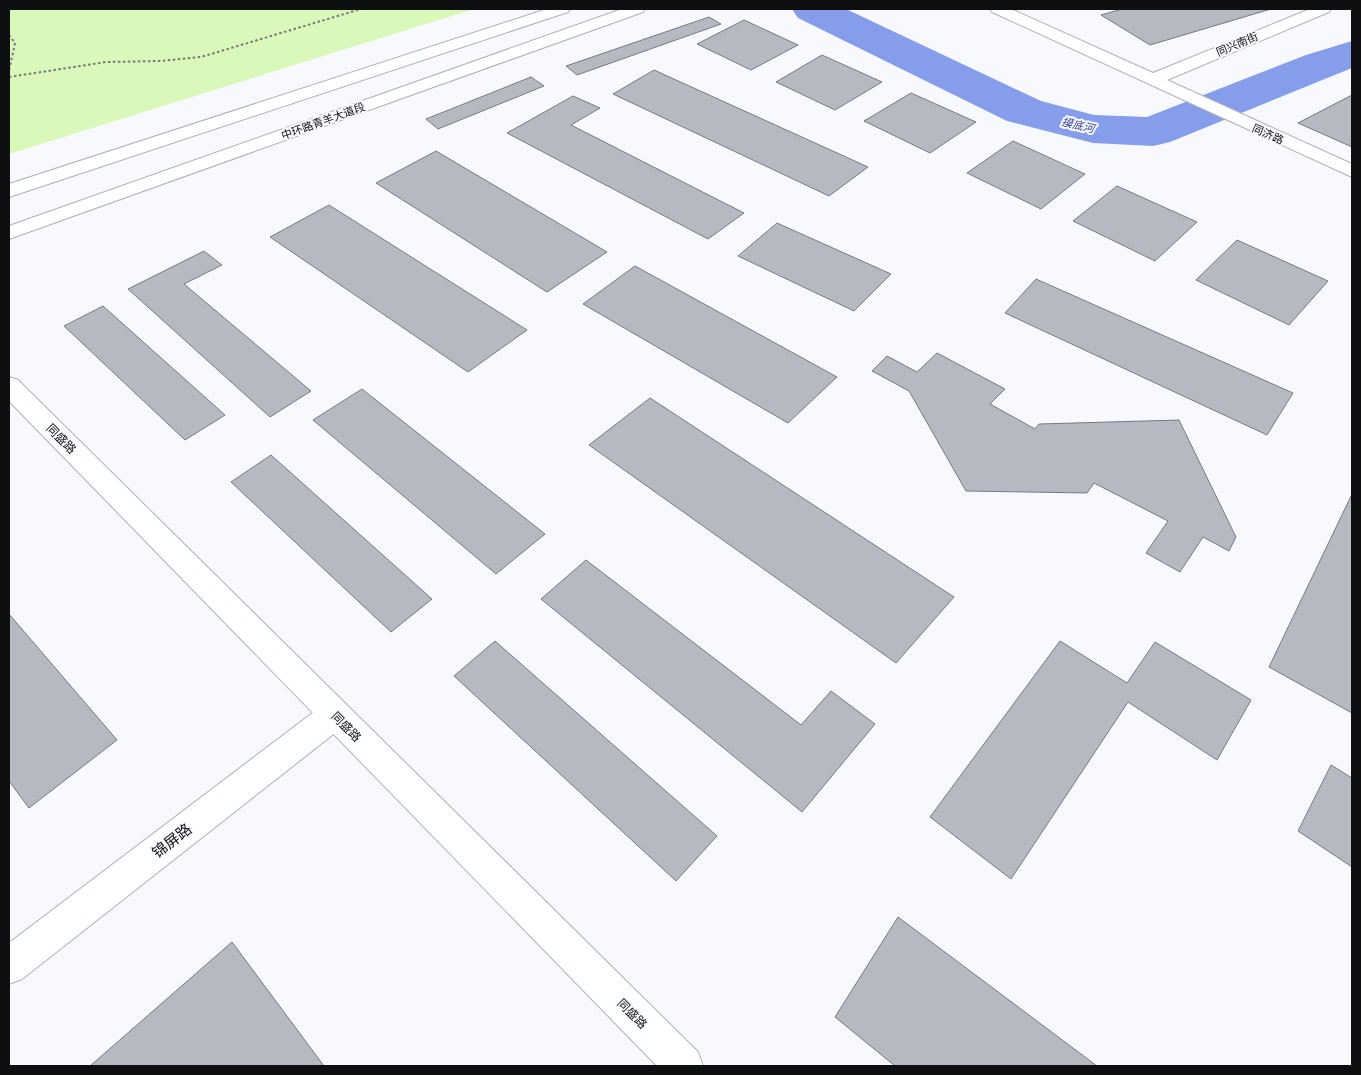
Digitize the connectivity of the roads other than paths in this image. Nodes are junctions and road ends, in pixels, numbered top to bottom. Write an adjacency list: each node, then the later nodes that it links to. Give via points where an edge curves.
1 (562, 9): 7 (street)
2 (637, 9): 8 (street, 中环路青羊大道段)
3 (998, 9): 5 (street)
4 (1323, 9): 5 (street, 同兴南街)
5 (1152, 80): 6 (street, 同济路)
6 (1352, 172)
7 (9, 191)
8 (9, 234)
9 (9, 386): 10 (street, 同盛路)
10 (334, 715): 11 (street, 锦屏路); 12 (street, 同盛路)
11 (9, 966)
12 (684, 1066)

